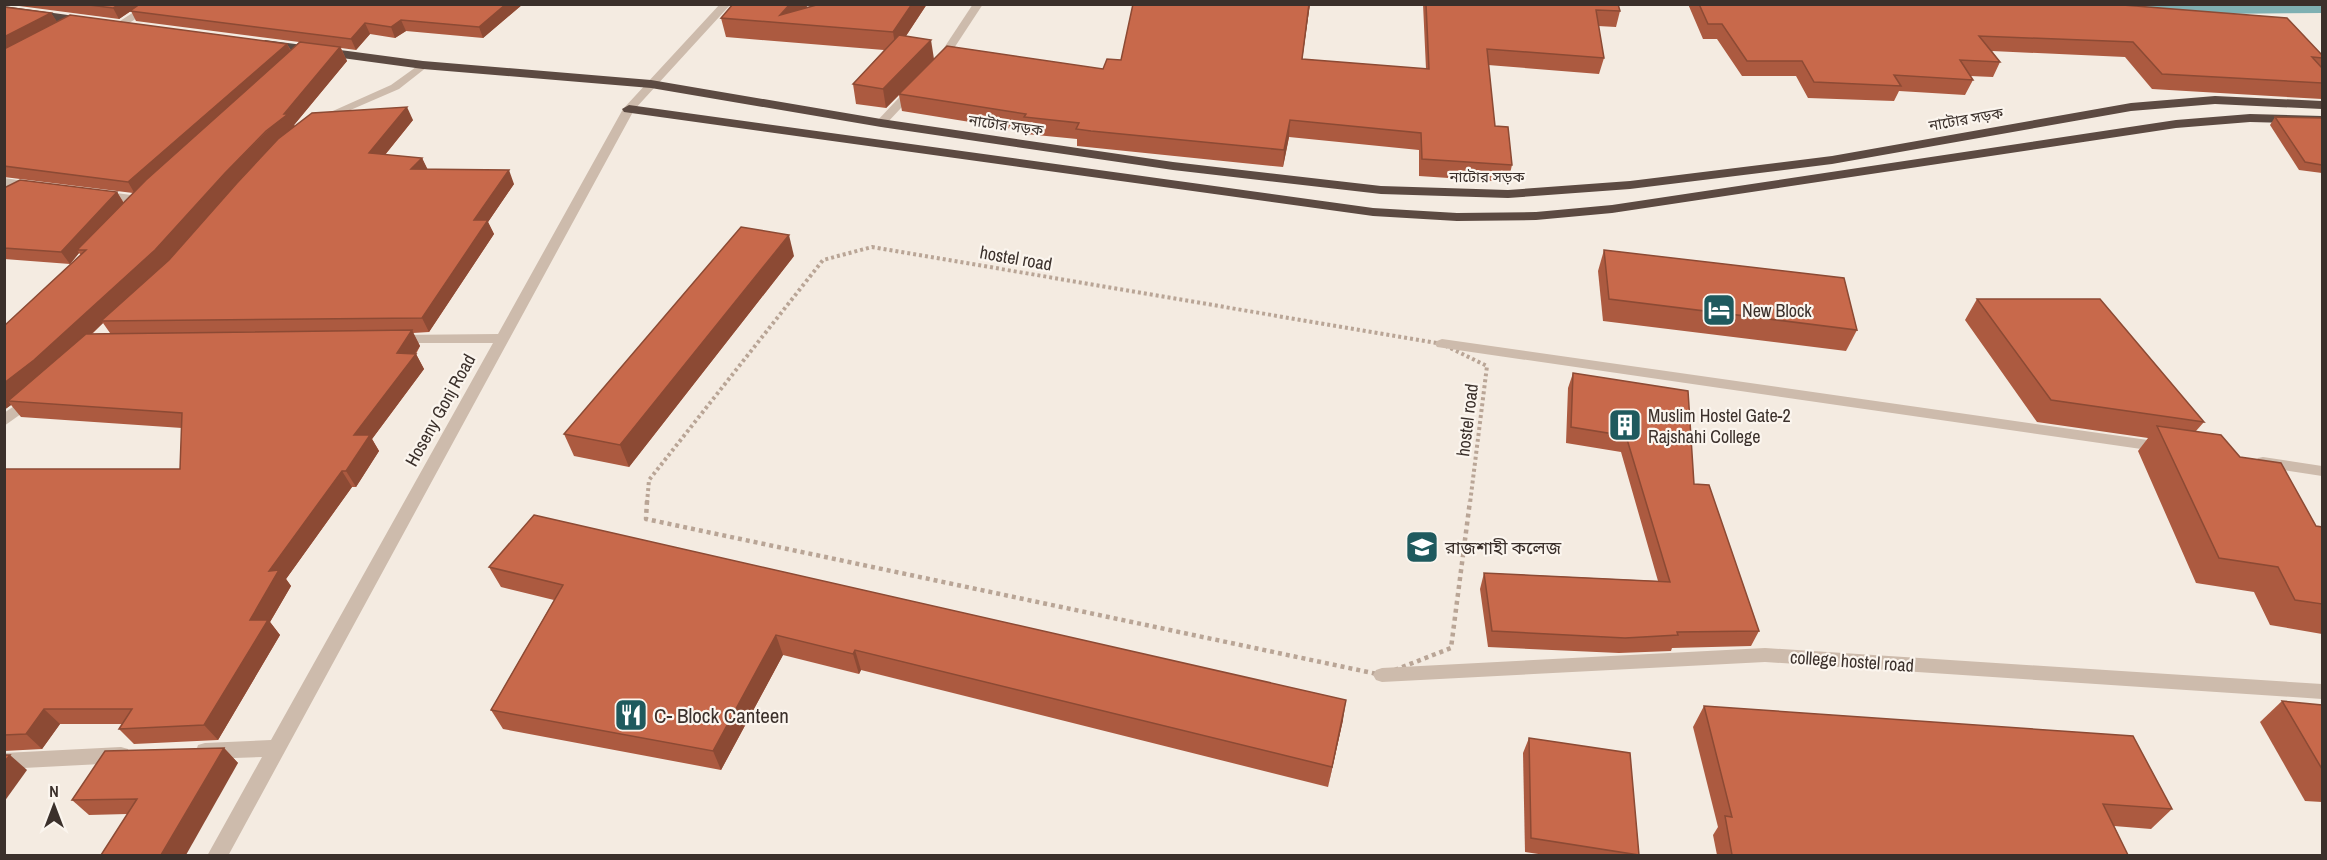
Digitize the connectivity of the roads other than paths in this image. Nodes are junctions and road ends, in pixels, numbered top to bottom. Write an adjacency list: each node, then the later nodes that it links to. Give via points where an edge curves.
1 (154, 4): 6 (street)
2 (726, 4): 13 (street, Hoseny Gonj Road)
3 (978, 4): 18 (street, via 941,61)
4 (4, 10): 5 (highway)
5 (75, 20): 6 (highway); 8 (street)
6 (108, 24): 7 (highway)
7 (142, 28)
8 (57, 30)
9 (247, 42): 10 (highway, নাটোর সড়ক)
10 (305, 49): 11 (street); 12 (highway, নাটোর সড়ক)
11 (288, 64)
12 (423, 64): 13 (highway, নাটোর সড়ক); 17 (street, via 395,87)
13 (651, 84): 15 (street, Hoseny Gonj Road); 18 (highway, নাটোর সড়ক)
14 (2322, 105): 18 (highway, নাটোর সড়ক, via 2215,100 2131,107 1832,159 1630,185 1508,194 1381,190 1196,169)
15 (629, 109): 16 (highway, via 1373,212 1457,217 1536,216 1612,209 2176,124 2250,118); 25 (street, Hoseny Gonj Road)
16 (2322, 120)
17 (311, 123)
18 (880, 123)
19 (4, 182): 20 (street)
20 (26, 185): 21 (street); 24 (street)
21 (49, 188)
22 (152, 189): 23 (street, via 136,204)
23 (83, 193)
24 (4, 198)
25 (502, 338): 26 (street); 35 (street, Hoseny Gonj Road)
26 (386, 339)
27 (1442, 344): 30 (street)
28 (37, 394): 29 (street)
29 (4, 421)
30 (2181, 450)
31 (2252, 460): 32 (street)
32 (2322, 471)
33 (1382, 675): 34 (street, college hostel road, via 1765,655)
34 (2322, 692)
35 (276, 748): 36 (street); 39 (street, Hoseny Gonj Road)
36 (182, 752)
37 (135, 754): 38 (street)
38 (4, 761)
39 (217, 855)

